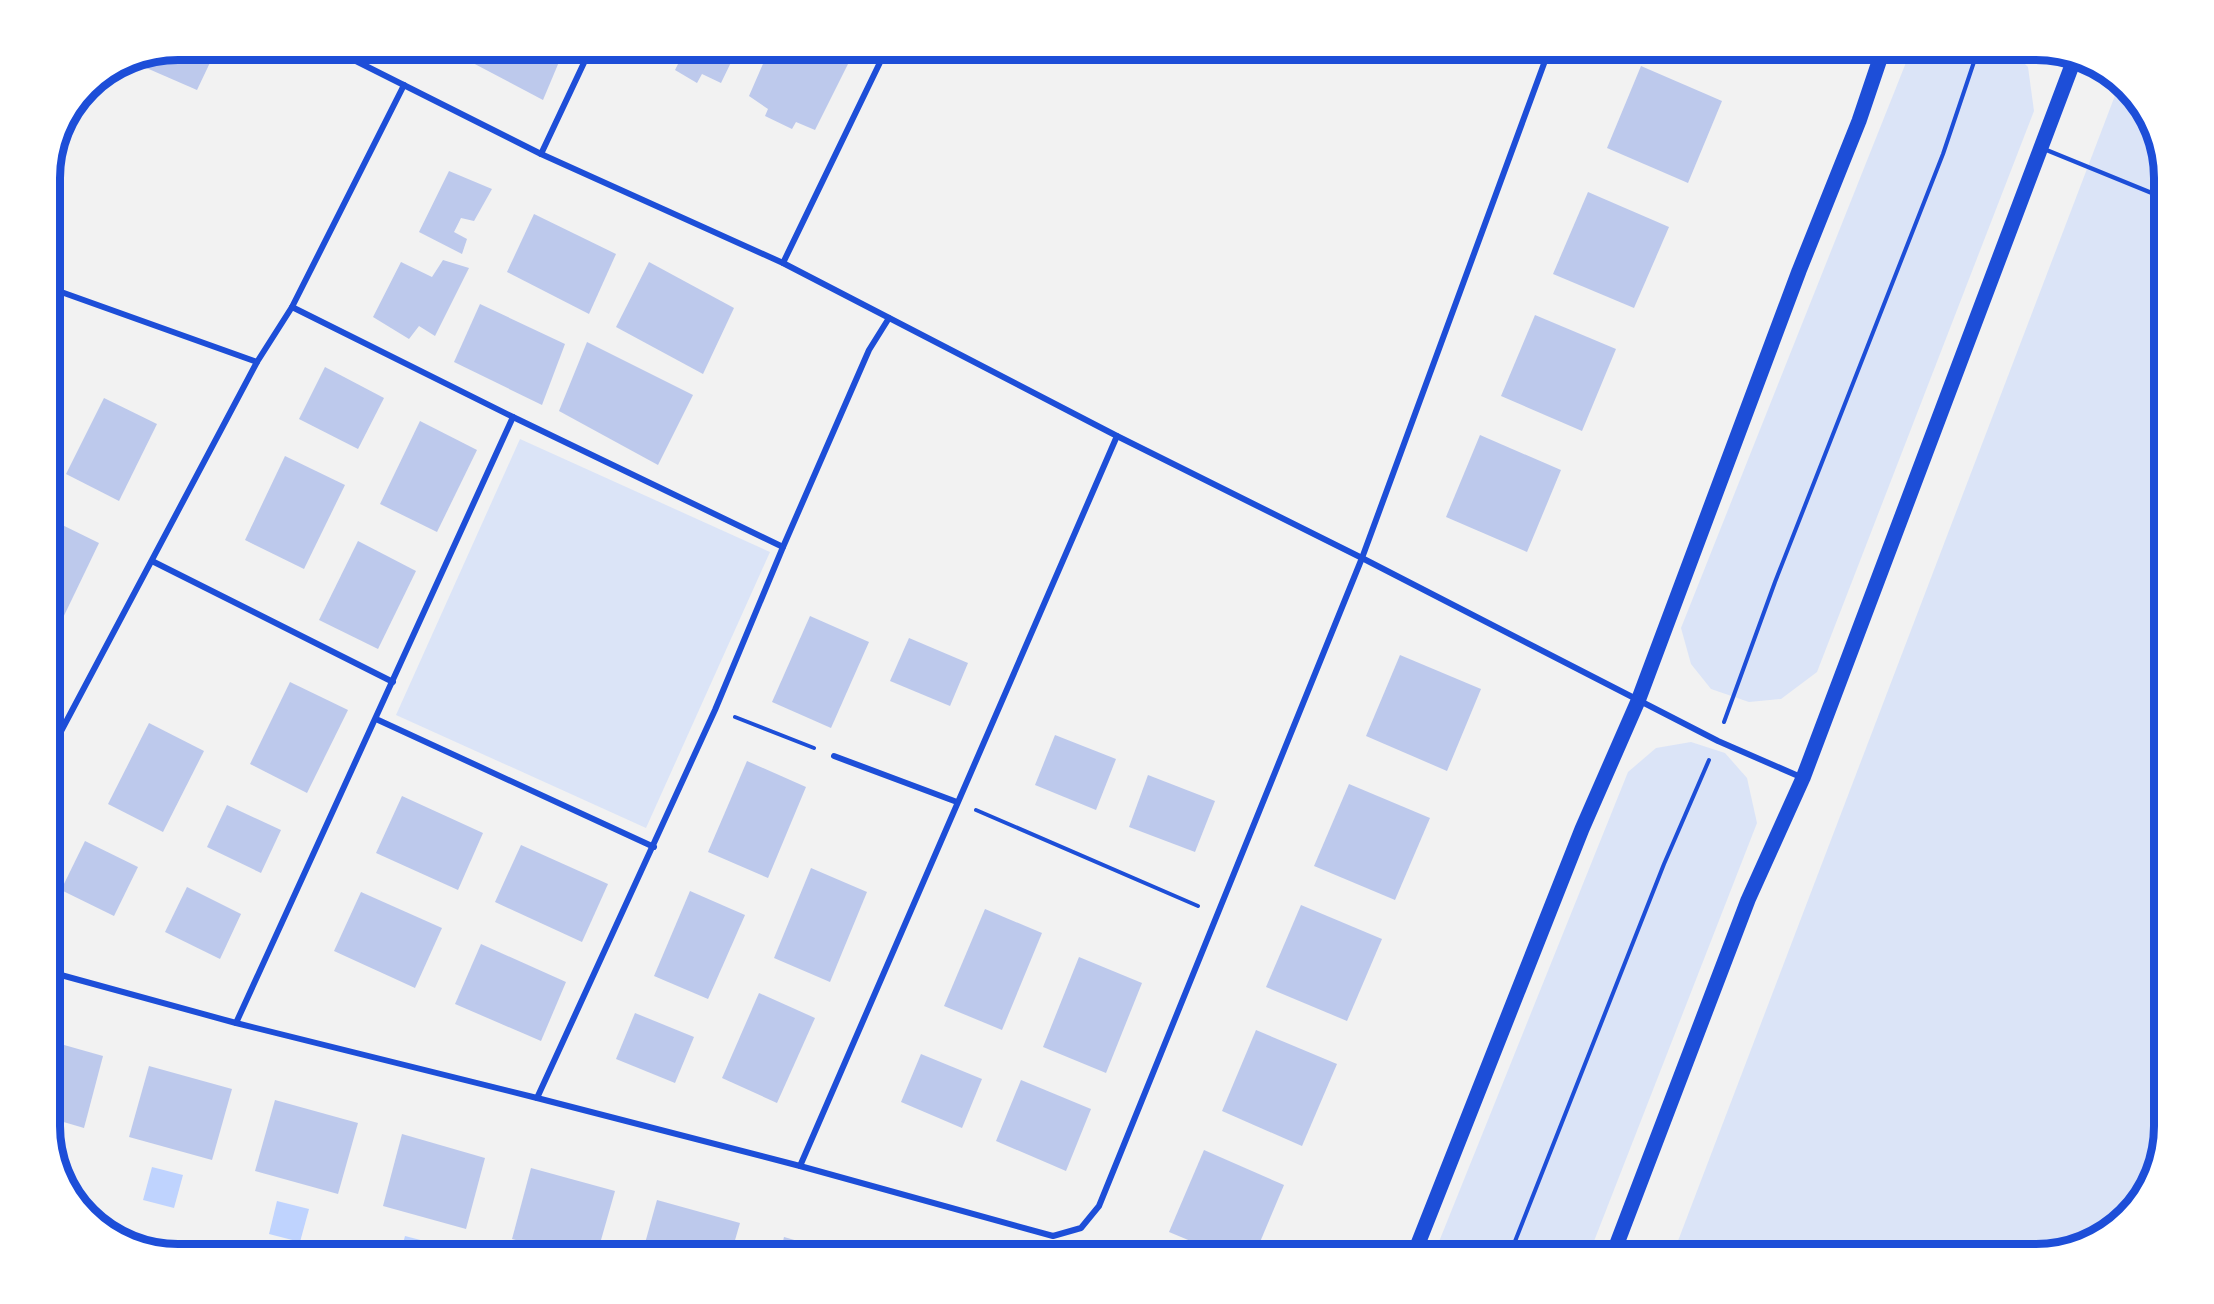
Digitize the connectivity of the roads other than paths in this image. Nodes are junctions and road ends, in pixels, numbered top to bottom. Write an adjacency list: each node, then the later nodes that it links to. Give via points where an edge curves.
1 (354, 60): 7 (street)
2 (585, 60): 9 (street)
3 (881, 60): 11 (street)
4 (1545, 60): 19 (street)
5 (1880, 60): 22 (main road)
6 (2072, 66): 8 (main road)
7 (404, 85): 9 (street); 13 (street)
8 (2042, 148): 10 (lane); 26 (main road)
9 (541, 154): 11 (street)
10 (2154, 194)
11 (783, 263): 14 (street)
12 (60, 292): 15 (street)
13 (292, 307): 15 (street); 16 (street)
14 (889, 318): 17 (street); 18 (street, via 869,350)
15 (257, 362): 20 (street)
16 (513, 417): 18 (street); 21 (street)
17 (1117, 436): 19 (street); 27 (street)
18 (783, 547): 28 (street)
19 (1362, 558): 22 (street); 32 (street, via 1099,1206 1081,1228 1053,1236)
20 (152, 561): 21 (street); 24 (street)
21 (393, 682): 23 (street)
22 (1638, 701): 26 (street); 33 (main road, via 1582,829)
23 (376, 719): 28 (street); 30 (street)
24 (60, 733)
25 (834, 756): 27 (street)
26 (1803, 778): 34 (main road, via 1748,900)
27 (957, 802): 32 (street)
28 (654, 846): 31 (street)
29 (60, 975): 30 (street)
30 (236, 1023): 31 (street)
31 (537, 1098): 32 (street)
32 (800, 1166)
33 (1418, 1244)
34 (1617, 1244)

